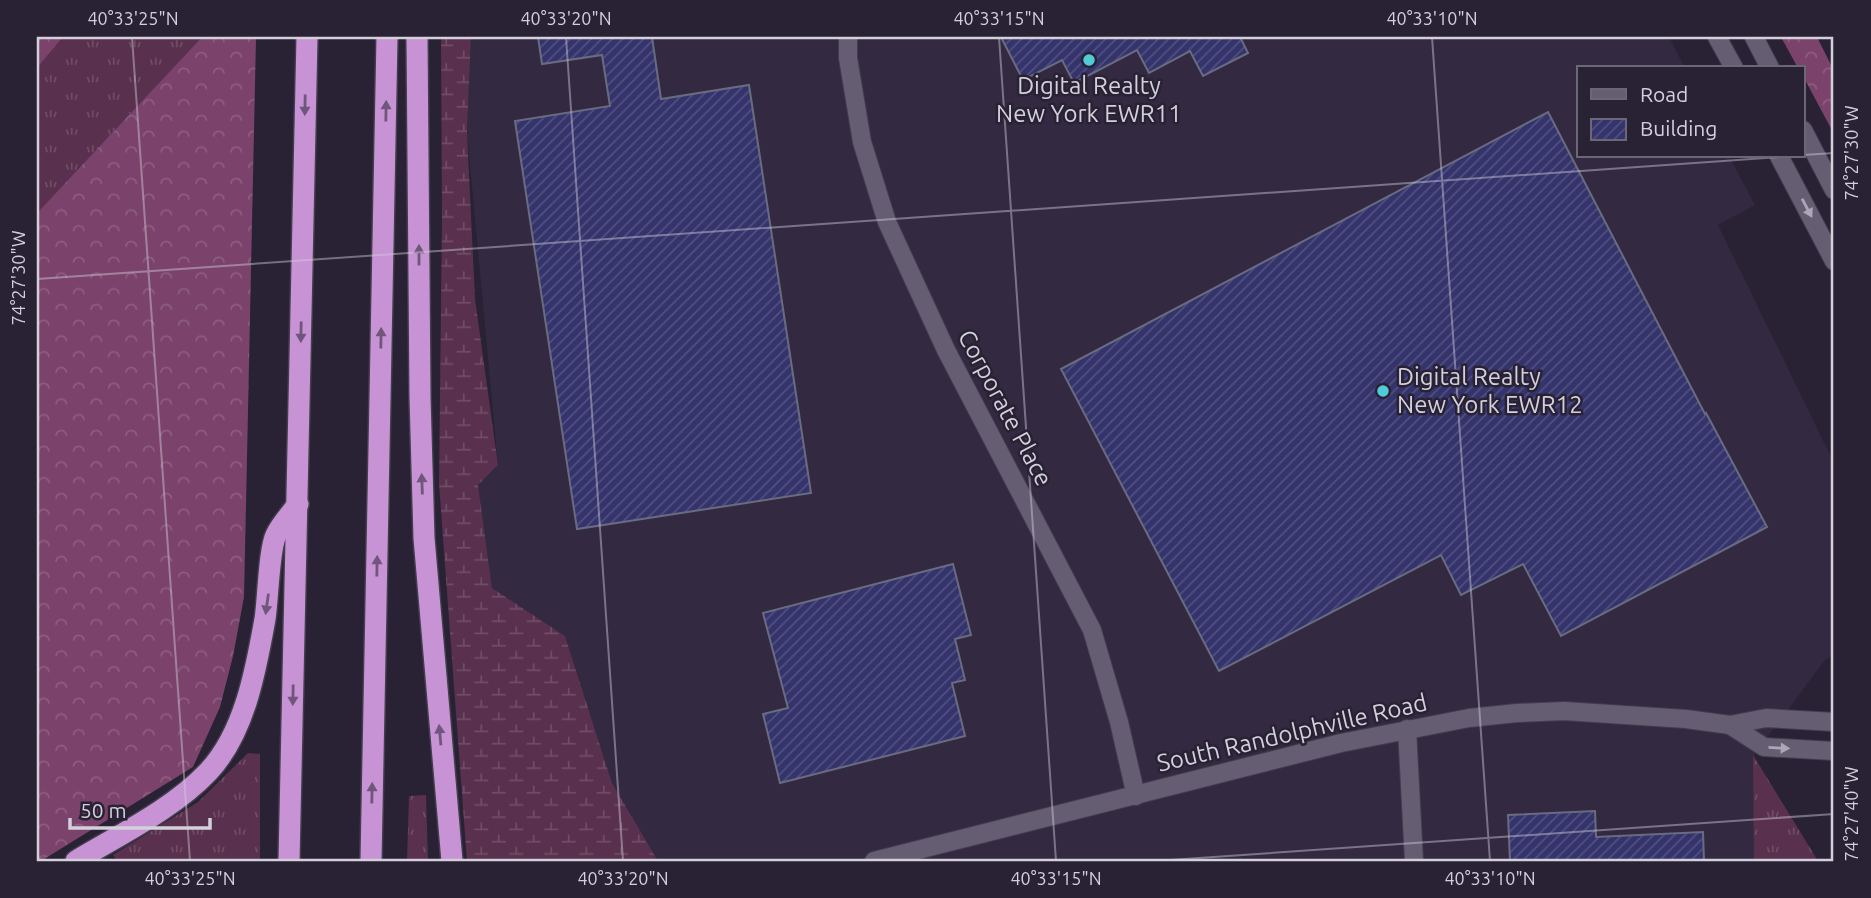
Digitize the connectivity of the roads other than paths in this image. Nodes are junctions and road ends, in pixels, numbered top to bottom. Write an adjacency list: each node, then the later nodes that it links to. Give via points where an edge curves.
1 (307, 37): 13 (highway, one-way to 13)
2 (387, 37): 22 (highway, one-way to 2)
3 (418, 37): 19 (highway, one-way to 3, via 424,526)
4 (848, 37): 18 (main road, Corporate Place, via 862,142 887,222 940,337 1092,630)
5 (1717, 37): 7 (main road)
6 (1754, 37): 8 (main road)
7 (1733, 66)
8 (1769, 66)
9 (1804, 132): 11 (main road)
10 (1780, 158): 12 (main road, one-way to 12)
11 (1834, 190)
12 (1834, 261)
13 (298, 504): 20 (highway, one-way to 20, via 275,536 255,675 226,745 209,771 179,797); 21 (highway, one-way to 21)
14 (1834, 722): 15 (main road, South Randolphville Road, via 1766,718)
15 (1730, 725): 16 (main road, South Randolphville Road, via 1564,711); 17 (main road, South Randolphville Road, one-way to 17, via 1764,747)
16 (1407, 729): 18 (main road, South Randolphville Road); 24 (main road)
17 (1834, 751)
18 (1136, 796): 23 (main road, South Randolphville Road)
19 (451, 858)
20 (76, 861)
21 (289, 861)
22 (370, 861)
23 (874, 861)
24 (1414, 861)

